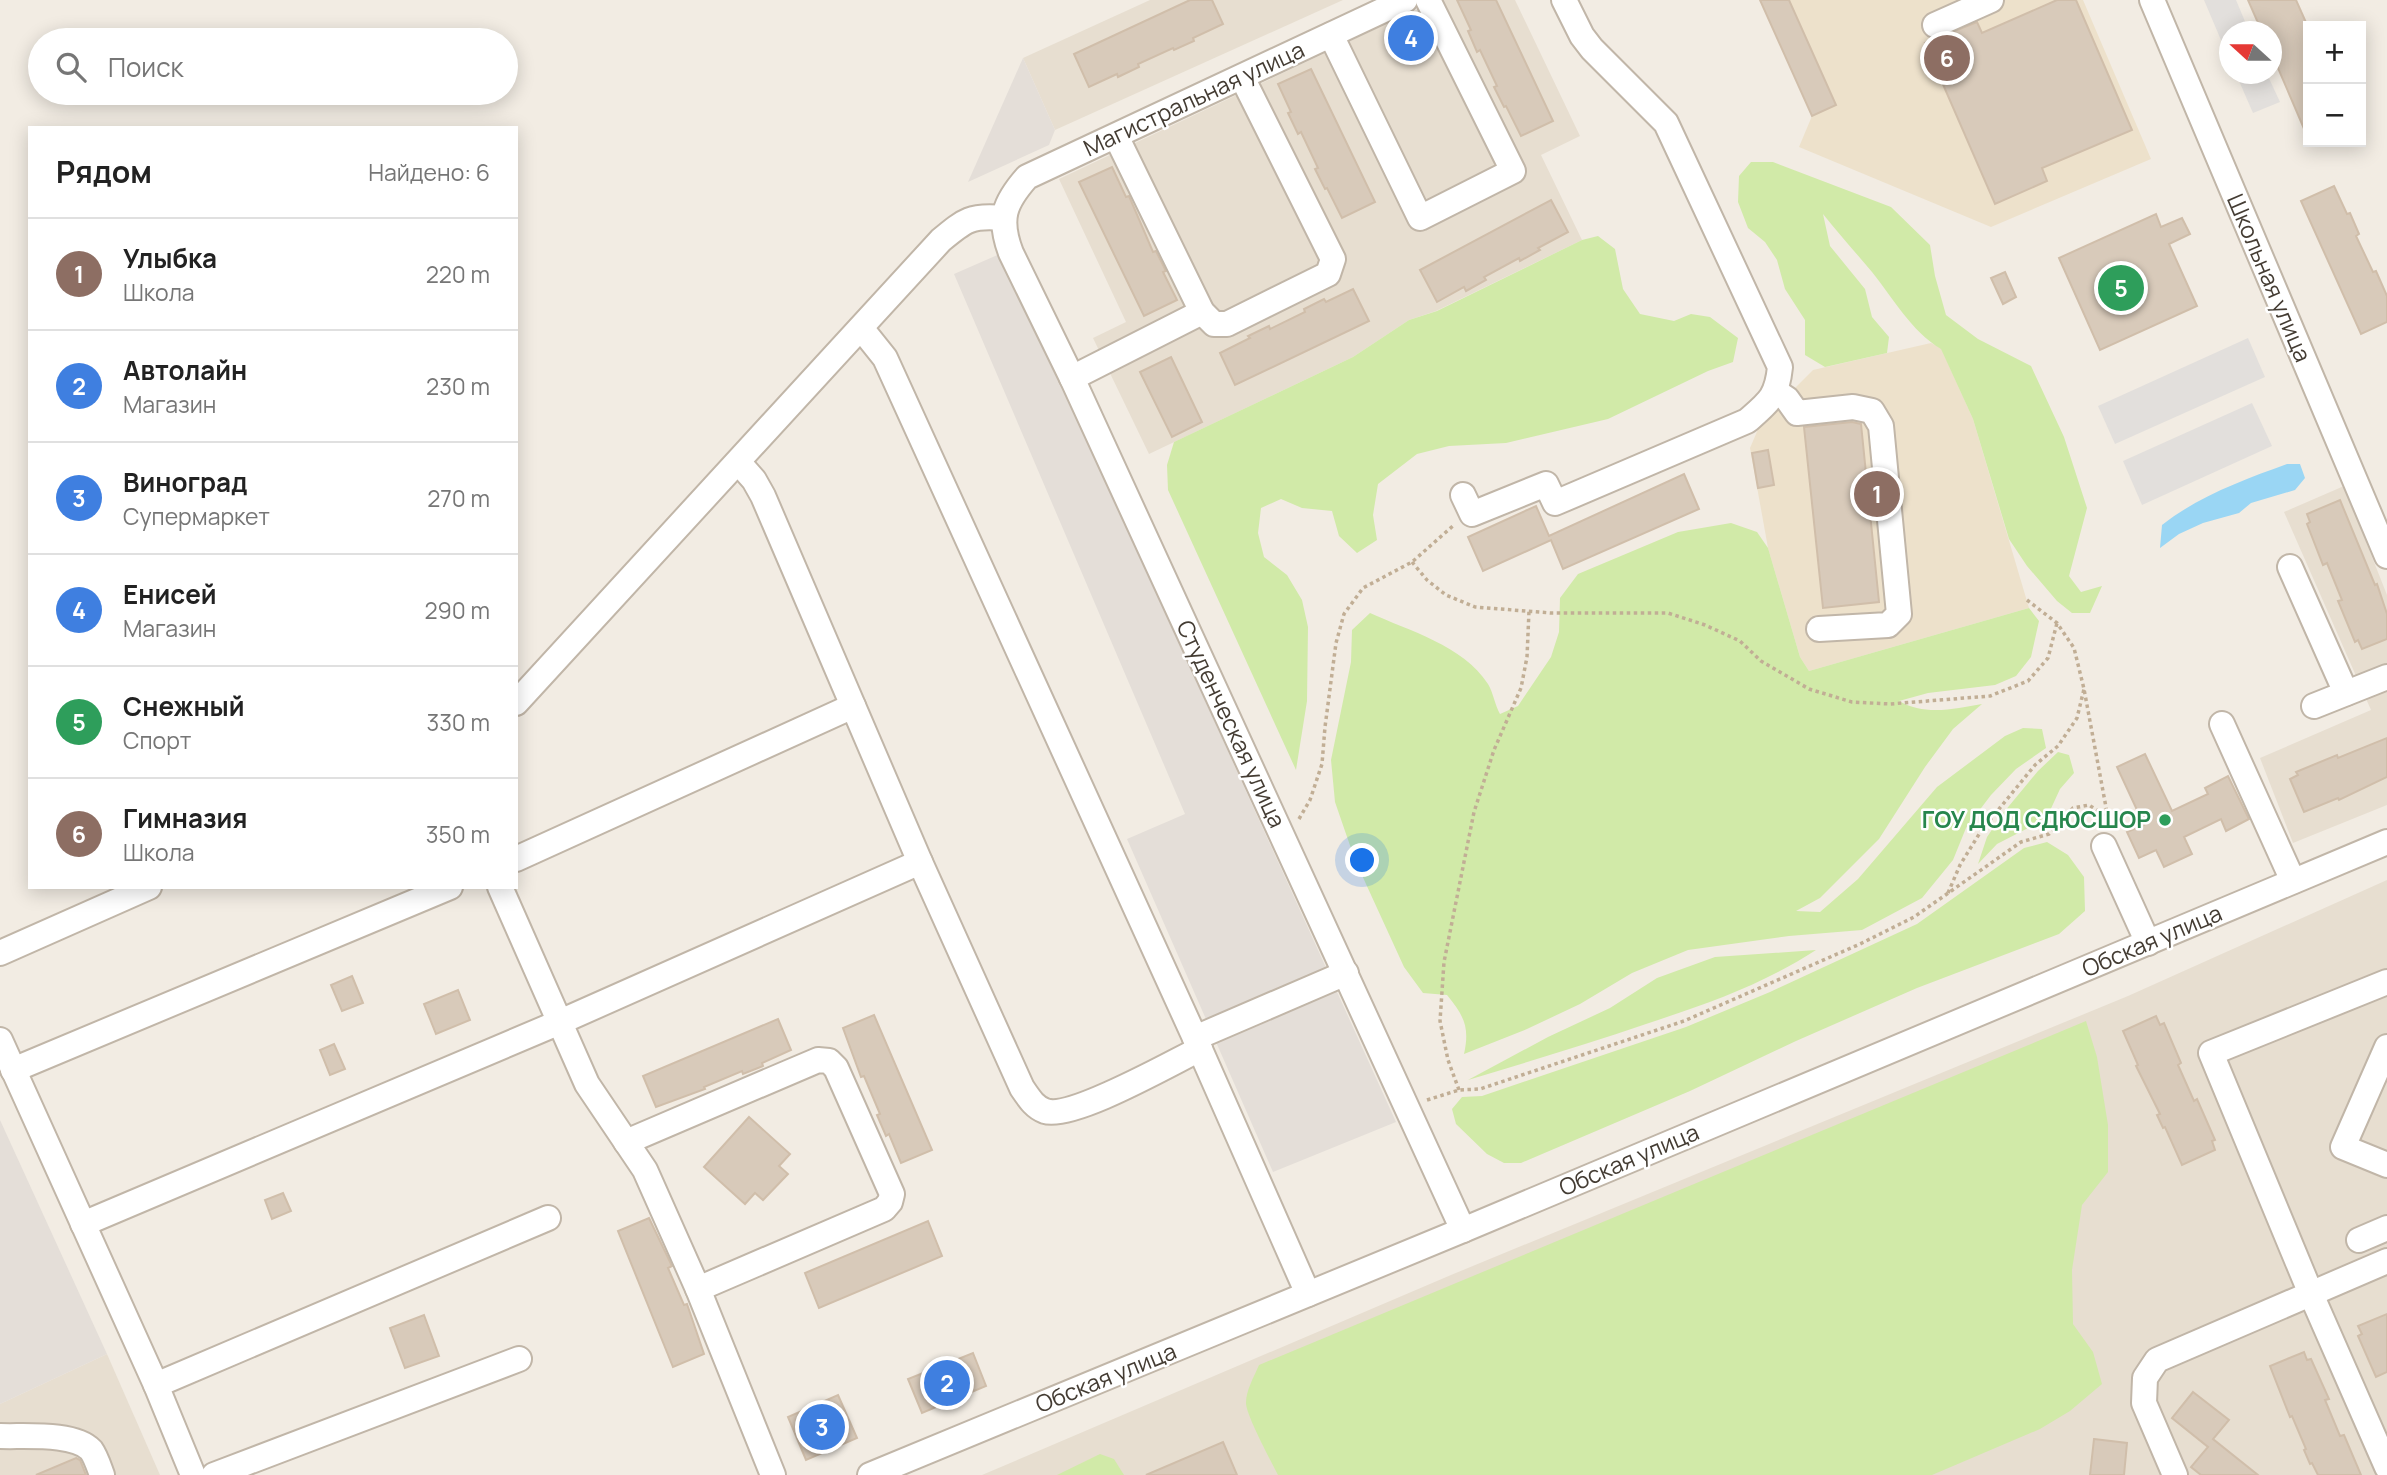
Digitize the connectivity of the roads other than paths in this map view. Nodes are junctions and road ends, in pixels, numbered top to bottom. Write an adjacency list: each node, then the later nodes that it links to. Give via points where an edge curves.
1 (1405, 0): 7 (street, Магистральная улица)
2 (1428, 0): 7 (street, via 1513,171 1420,218)
3 (1564, 0): 14 (street, via 1592,49 1666,123 1780,367)
4 (1991, 0): 6 (street)
5 (2152, 0): 17 (street, Школьная улица)
6 (1935, 25)
7 (1331, 35): 8 (street, Магистральная улица)
8 (1242, 78): 9 (street, Магистральная улица); 11 (street, via 1333,259 1328,274 1227,324 1214,324)
9 (1116, 136): 10 (street, Магистральная улица, via 1027,177 1012,194); 11 (street)
10 (1003, 218): 12 (street, via 980,216 959,225); 13 (street, Студенческая улица, via 1010,253)
11 (1202, 312): 13 (street)
12 (861, 328): 15 (street); 40 (street, via 885,358)
13 (1072, 378): 36 (street, Студенческая улица)
14 (1775, 391): 16 (street, via 1747,421 1556,503 1546,484); 19 (street, via 1797,413 1853,407 1872,411 1881,426 1899,614 1888,625)
15 (739, 463): 22 (street); 23 (street, via 762,496)
16 (1467, 505)
17 (2387, 556)
18 (2290, 567): 21 (street)
19 (1819, 629)
20 (2387, 677): 21 (street)
21 (2346, 693): 24 (street)
22 (518, 701)
23 (853, 706): 28 (street); 29 (street)
24 (2314, 706)
25 (2222, 724): 30 (street)
26 (2387, 842): 30 (street, Обская улица)
27 (2104, 846): 34 (street)
28 (518, 858)
29 (920, 862): 38 (street); 40 (street, via 1032,1103 1058,1113 1082,1107)
30 (2293, 880): 34 (street, Обская улица)
31 (144, 889): 35 (street)
32 (445, 889): 42 (street)
33 (501, 889): 38 (street)
34 (2148, 943): 48 (street, Обская улица)
35 (0, 953)
36 (1346, 973): 40 (street); 48 (street, Студенческая улица)
37 (2387, 982): 53 (street, via 2211,1053)
38 (561, 1022): 43 (street, via 587,1084); 46 (street)
39 (0, 1040): 42 (street)
40 (1198, 1043): 52 (street)
41 (2387, 1046): 44 (street, via 2343,1147)
42 (13, 1070): 46 (street)
43 (626, 1142): 51 (street, via 645,1170); 51 (street, via 818,1059 836,1068 892,1194 890,1202 884,1209)
44 (2387, 1165)
45 (548, 1218): 55 (street)
46 (83, 1224): 55 (street)
47 (2387, 1228): 49 (street)
48 (1463, 1230): 52 (street, Обская улица)
49 (2359, 1241)
50 (2387, 1261): 53 (street)
51 (698, 1289): 61 (street)
52 (1308, 1294): 62 (street, Обская улица)
53 (2311, 1294): 57 (street); 63 (street, via 2157,1360 2145,1378 2144,1403)
54 (519, 1359): 60 (street)
55 (156, 1385): 59 (street)
56 (0, 1436): 58 (street, via 80,1443 93,1452)
57 (2387, 1467)
58 (102, 1475)
59 (193, 1475)
60 (214, 1475)
61 (773, 1475)
62 (870, 1475)
63 (2175, 1475)

